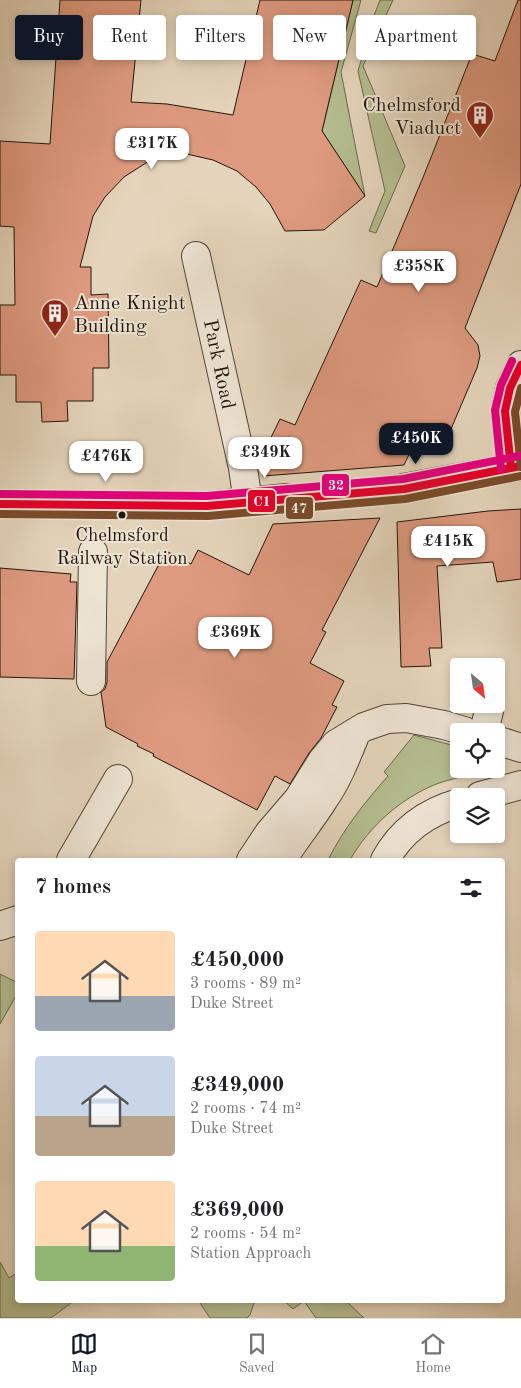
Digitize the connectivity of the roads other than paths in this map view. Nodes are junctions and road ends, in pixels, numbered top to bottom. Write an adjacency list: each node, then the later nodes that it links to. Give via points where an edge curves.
1 (196, 256): 6 (street, Park Road)
2 (521, 365): 3 (street, via 510,388 505,411)
3 (516, 467): 4 (street)
4 (393, 490)
5 (286, 498): 6 (street)
6 (248, 502): 7 (street, via 208,506)
7 (0, 504)
8 (93, 552): 9 (street)
9 (91, 680)
10 (450, 728): 11 (street, via 406,718 387,719)
11 (356, 733): 20 (street, via 336,744); 21 (street, via 325,799)
12 (505, 743): 13 (street)
13 (521, 748)
14 (118, 779): 19 (street)
15 (521, 785): 16 (street)
16 (505, 789)
17 (450, 805): 18 (street, via 425,817 404,833)
18 (387, 857)
19 (72, 858)
20 (252, 858)
21 (283, 858)
22 (15, 921): 23 (street)
23 (0, 926)
24 (0, 931): 25 (street)
25 (15, 935)

